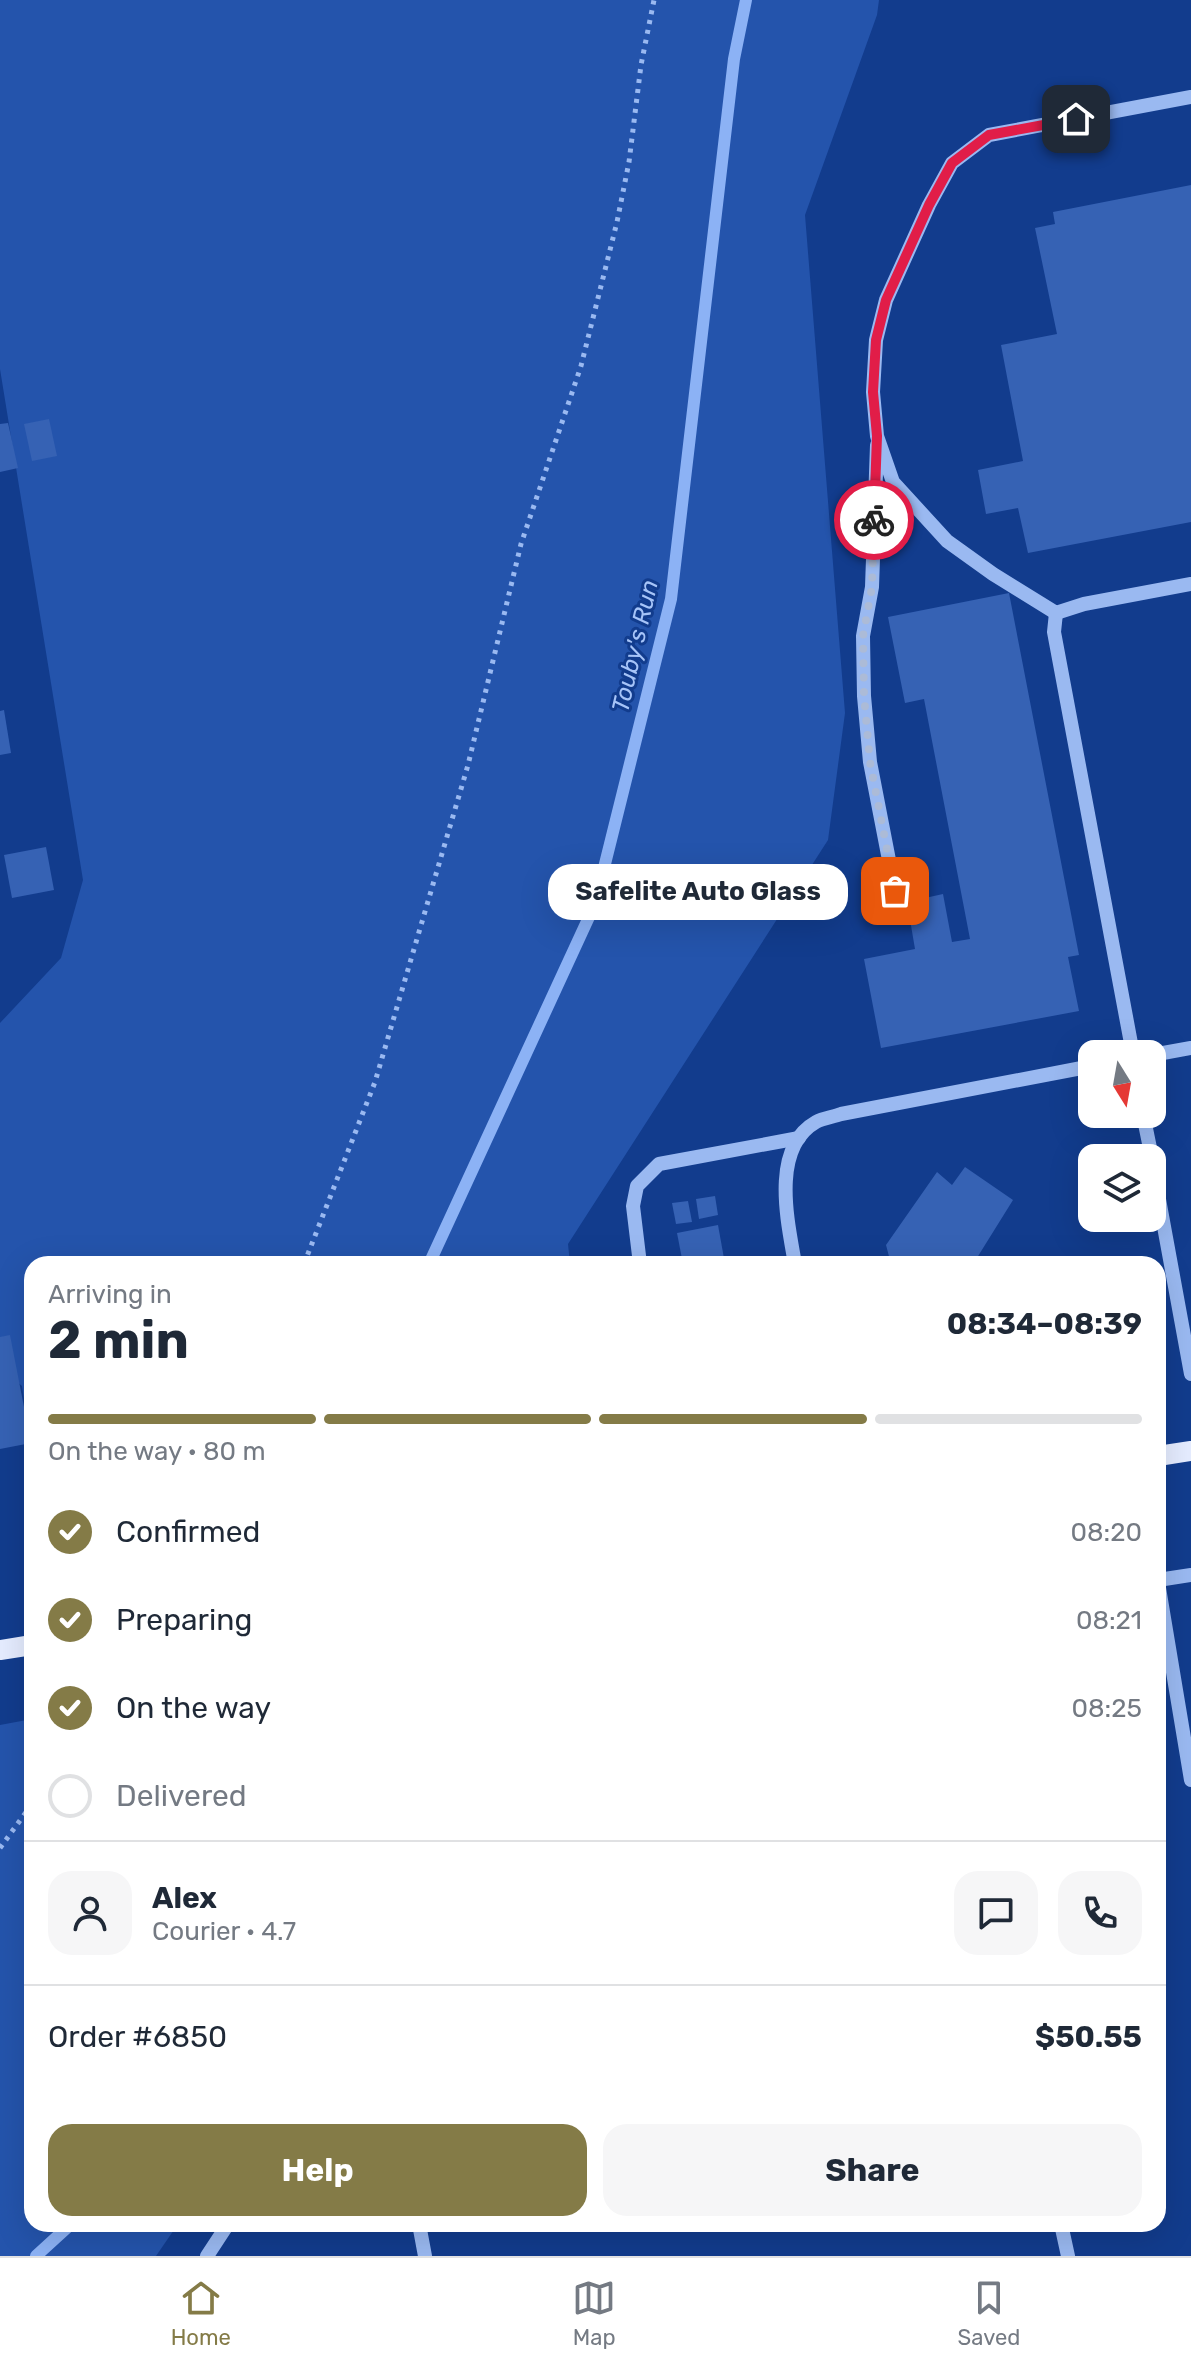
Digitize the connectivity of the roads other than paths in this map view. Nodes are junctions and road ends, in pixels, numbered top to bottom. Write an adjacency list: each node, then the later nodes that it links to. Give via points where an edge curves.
1 (1191, 97): 2 (lane, via 989,135 952,163 886,300 876,340)
2 (877, 436): 4 (lane, via 893,482 947,541); 5 (lane, via 864,696 870,762)
3 (1191, 584): 4 (lane)
4 (1056, 613): 6 (lane, via 1054,632)
5 (895, 891)
6 (1130, 1040)
7 (1191, 1048): 8 (lane)
8 (1166, 1052)
9 (1078, 1069): 10 (lane, via 841,1114 816,1122)
10 (799, 1138): 12 (lane, via 659,1164 637,1186 633,1206); 13 (lane, via 788,1162 785,1189)
11 (1165, 1232): 14 (lane)
12 (639, 1256)
13 (794, 1256)
14 (1191, 1374)
15 (1191, 1451): 16 (main road)
16 (1166, 1455)
17 (1191, 1575): 18 (lane)
18 (1166, 1580)
19 (1166, 1629): 22 (lane)
20 (24, 1646): 21 (main road)
21 (0, 1650)
22 (1191, 1780)
23 (223, 2232): 26 (lane)
24 (420, 2232): 27 (lane)
25 (1063, 2232): 28 (lane)
26 (209, 2255)
27 (425, 2256)
28 (1068, 2256)

